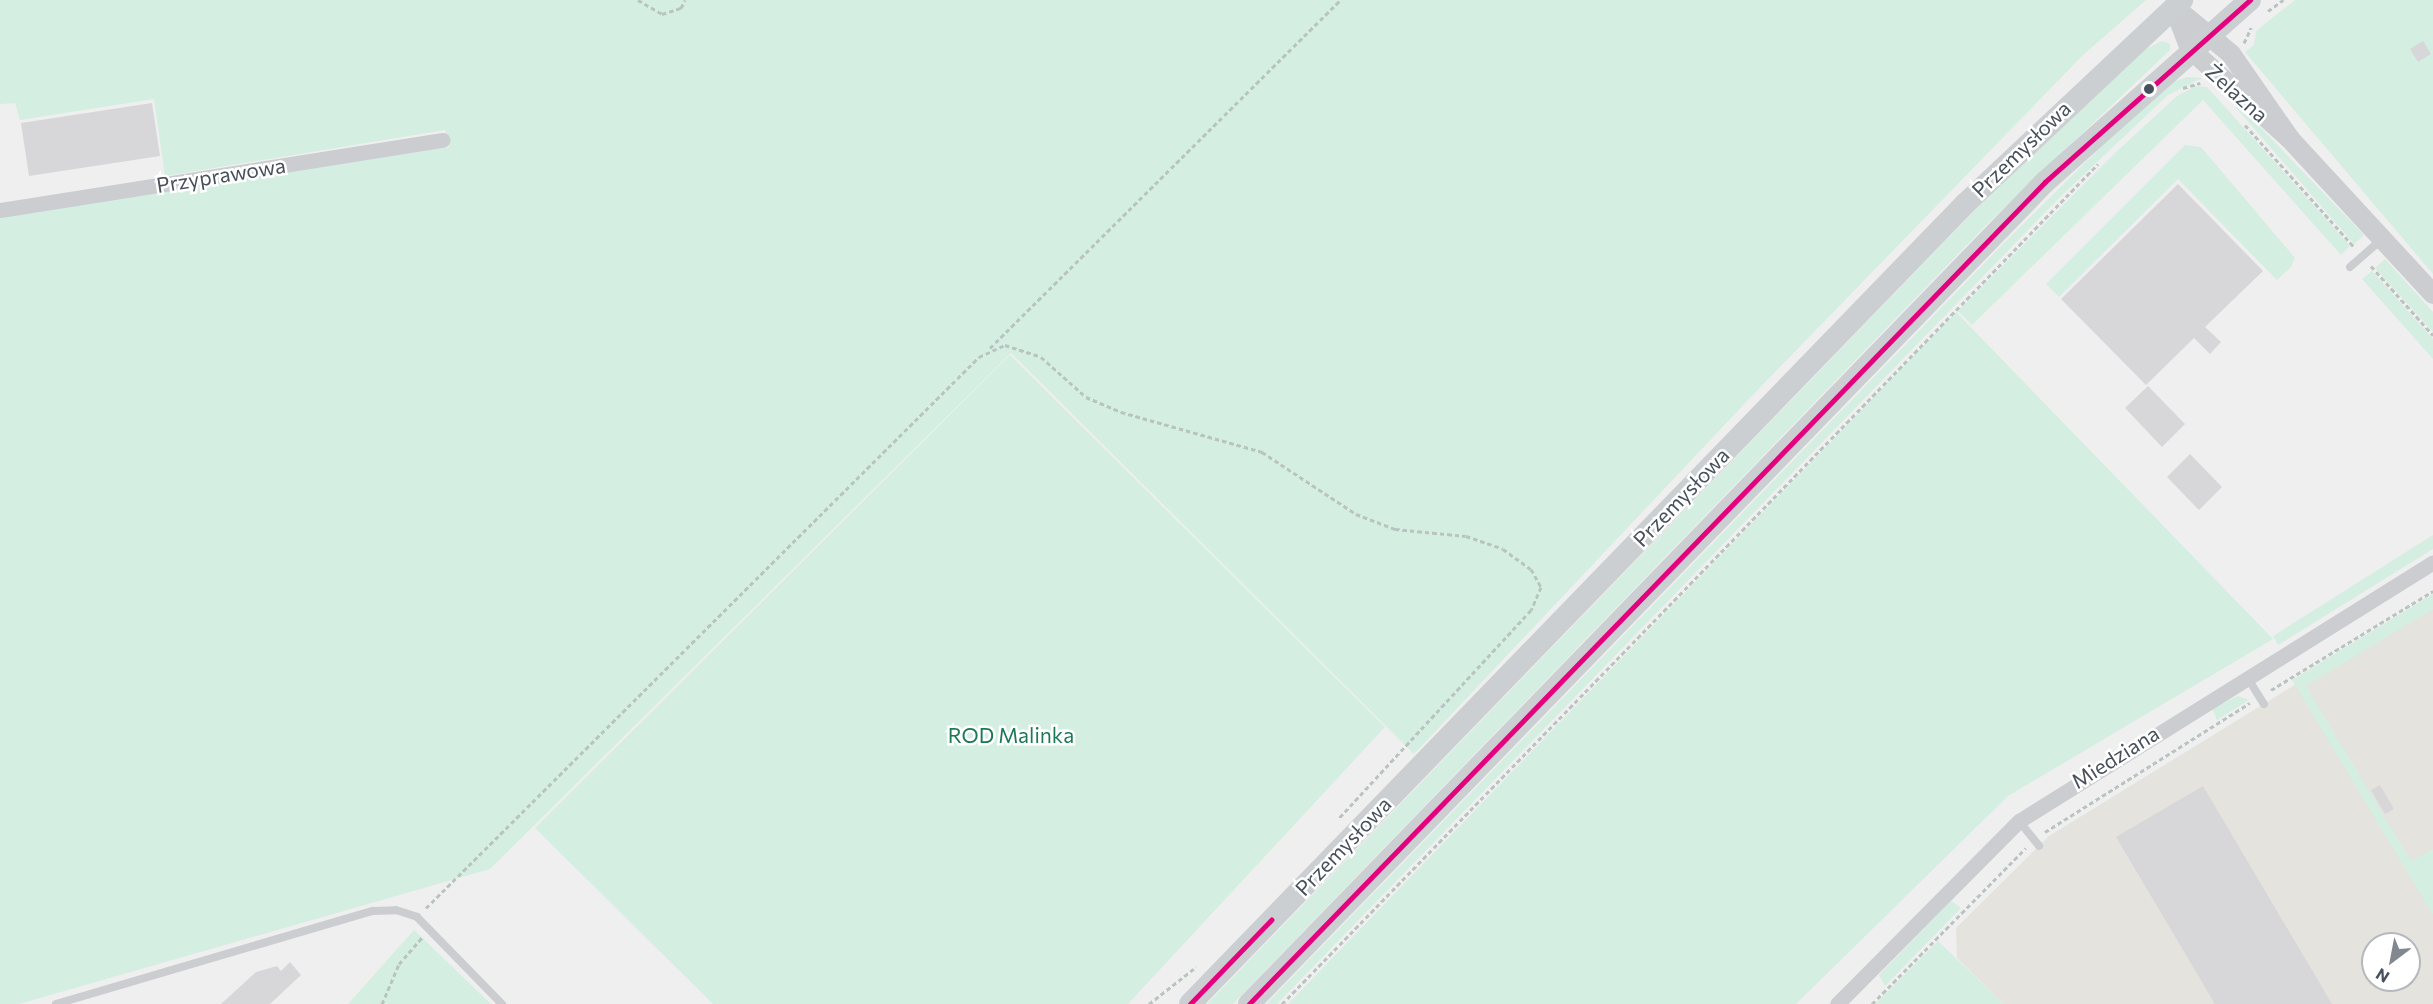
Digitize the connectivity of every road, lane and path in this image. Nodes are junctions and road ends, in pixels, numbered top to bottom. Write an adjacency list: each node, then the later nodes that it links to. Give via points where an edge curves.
1 (638, 0): 2 (path, via 662,14 681,8)
2 (685, 0)
3 (1340, 0): 23 (path)
4 (2283, 0): 6 (path)
5 (2178, 4): 8 (street, Żelazna); 10 (street, Żelazna); 38 (main road, Przemysłowa, via 1965,204)
6 (2255, 8): 8 (main road, Przemysłowa)
7 (2253, 22): 9 (path)
8 (2208, 35): 10 (main road, Przemysłowa); 14 (street, Żelazna, via 2231,54)
9 (2238, 48)
10 (2190, 49): 14 (street, Żelazna); 39 (main road, Przemysłowa, via 2039,189)
11 (2205, 83): 12 (path)
12 (2177, 92)
13 (2236, 116): 19 (path)
14 (2290, 139): 18 (street, Żelazna)
15 (443, 140): 17 (street, Przyprawowa)
16 (2106, 156): 40 (path)
17 (0, 210)
18 (2383, 238): 19 (lane); 21 (street, Żelazna)
19 (2362, 256): 20 (lane); 22 (path)
20 (2349, 267)
21 (2433, 294)
22 (2433, 335)
23 (990, 348): 29 (path, via 1019,347 1041,357 1086,397 1122,412 1262,453 1356,514 1395,529 1466,536 1503,549 1531,569 1541,587 1531,610); 31 (path)
24 (2433, 562): 26 (street, Miedziana)
25 (2433, 591): 27 (path)
26 (2247, 676): 27 (lane); 28 (street, Miedziana)
27 (2262, 700): 30 (path)
28 (2019, 821): 30 (lane); 41 (street, Miedziana)
29 (1334, 824)
30 (2036, 844): 42 (path)
31 (417, 917): 32 (lane); 34 (lane, via 373,911)
32 (429, 930): 35 (path, via 399,964); 36 (lane)
33 (1200, 964): 37 (path)
34 (56, 1004)
35 (382, 1004)
36 (502, 1004)
37 (1149, 1004)
38 (1190, 1004)
39 (1249, 1004)
40 (1282, 1004)
41 (1837, 1004)
42 (1872, 1004)

